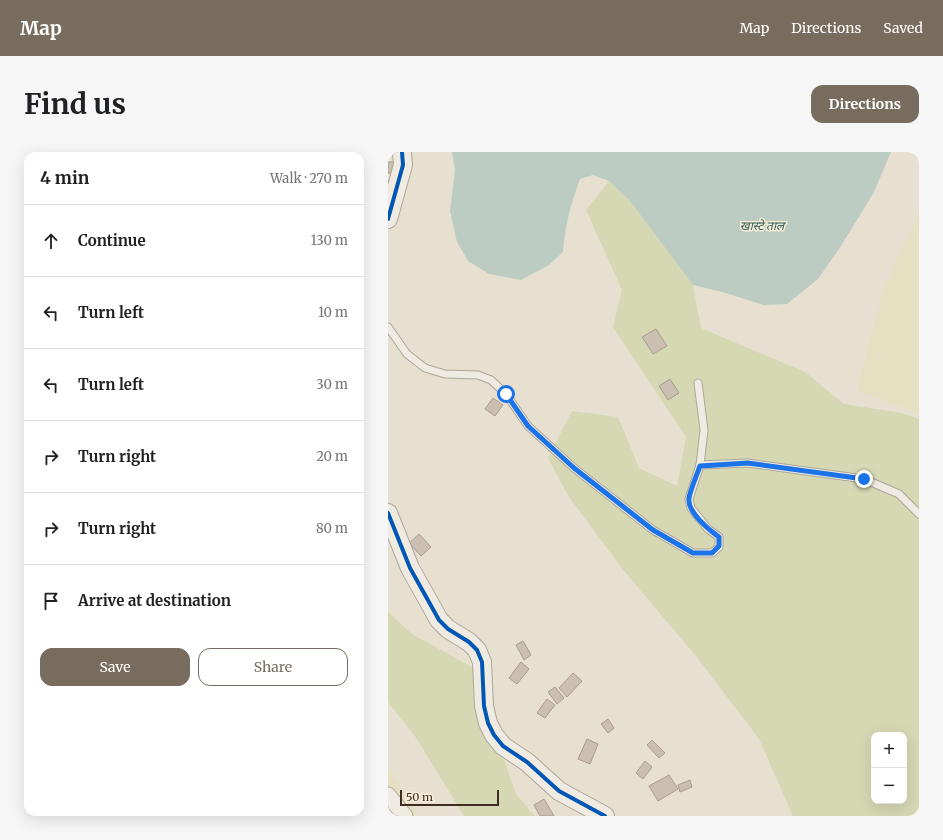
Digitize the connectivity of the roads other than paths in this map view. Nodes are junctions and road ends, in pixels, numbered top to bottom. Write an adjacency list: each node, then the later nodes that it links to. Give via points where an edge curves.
1 (402, 152): 2 (street, via 403,165)
2 (388, 219)
3 (388, 327): 5 (lane, via 407,354 425,368 445,374 478,376 491,380 506,394 528,426 574,468 653,530 693,553 712,553 719,546 719,537 708,529 691,508 689,499)
4 (698, 383): 5 (lane, via 704,430)
5 (700, 466): 7 (lane, via 748,463 864,479 899,494)
6 (388, 513): 10 (street, via 410,568 439,620 477,650 482,662 488,723 494,734 503,746 527,762 559,791)
7 (919, 514)
8 (388, 795): 9 (street)
9 (405, 816)
10 (605, 816)

